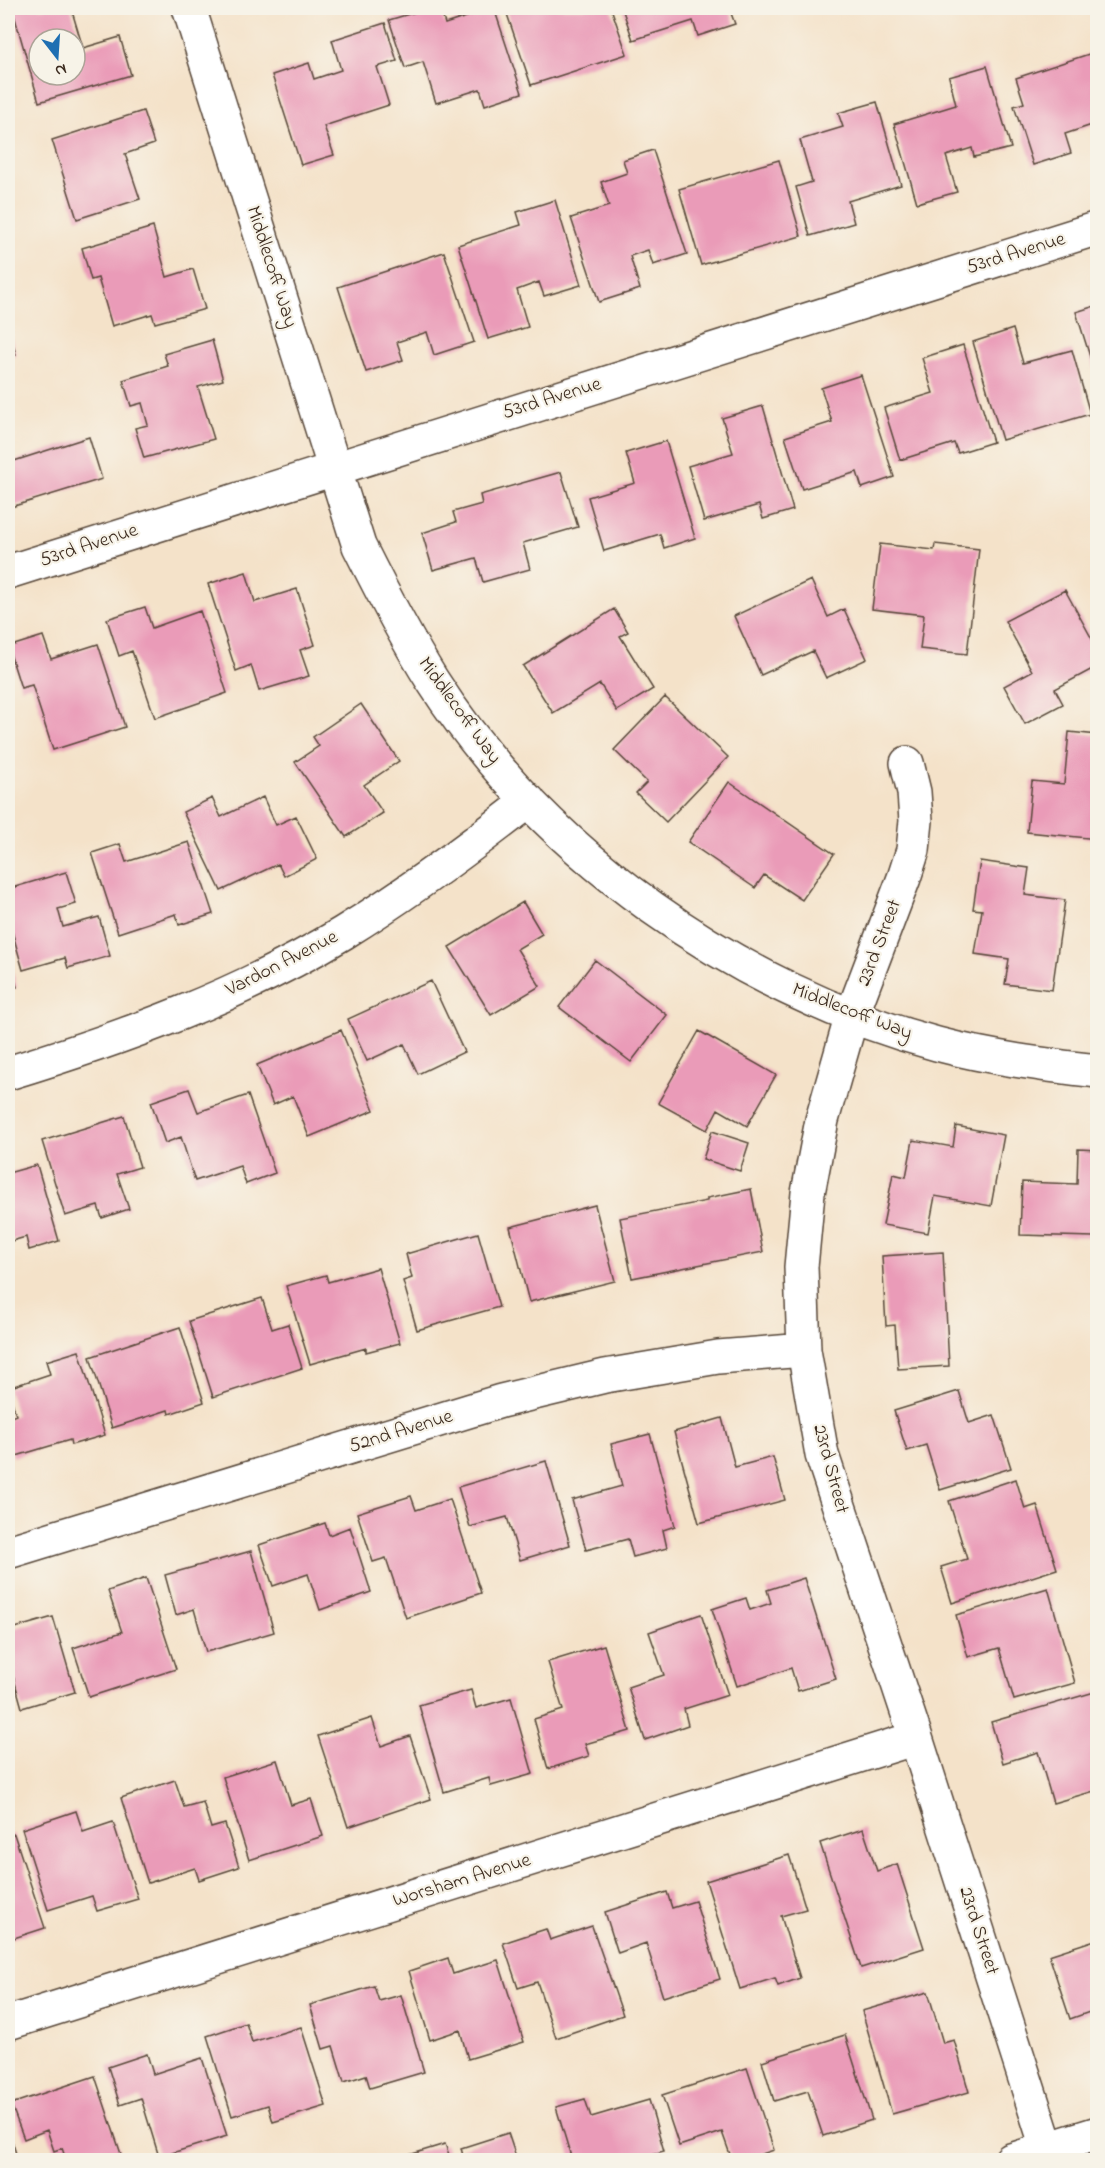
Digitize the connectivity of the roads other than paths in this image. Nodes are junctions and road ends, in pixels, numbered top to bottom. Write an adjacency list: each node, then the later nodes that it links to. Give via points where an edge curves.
1 (189, 8): 3 (street, Middlecoff Way)
2 (1098, 228): 3 (street, 53rd Avenue)
3 (334, 468): 4 (street, 53rd Avenue); 6 (street, Middlecoff Way, via 359,546 393,615 433,681 479,744)
4 (8, 572)
5 (907, 763): 7 (street, 23rd Street, via 916,821 913,850)
6 (529, 801): 7 (street, Middlecoff Way, via 586,855 646,903 710,946 792,990); 9 (street, Vardon Avenue, via 439,870 342,933 239,988 132,1032)
7 (852, 1015): 8 (street, Middlecoff Way, via 937,1044 1028,1063); 10 (street, 23rd Street, via 822,1120 808,1193 801,1267)
8 (1098, 1071)
9 (8, 1073)
10 (804, 1350): 11 (street, 52nd Avenue, via 718,1357 627,1372 501,1401); 12 (street, 23rd Street, via 822,1455)
11 (8, 1552)
12 (916, 1738): 13 (street, Worsham Avenue); 15 (street, 23rd Street)
13 (8, 2023)
14 (1098, 2133): 15 (street)
15 (1049, 2155): 16 (street)
16 (1011, 2160)

